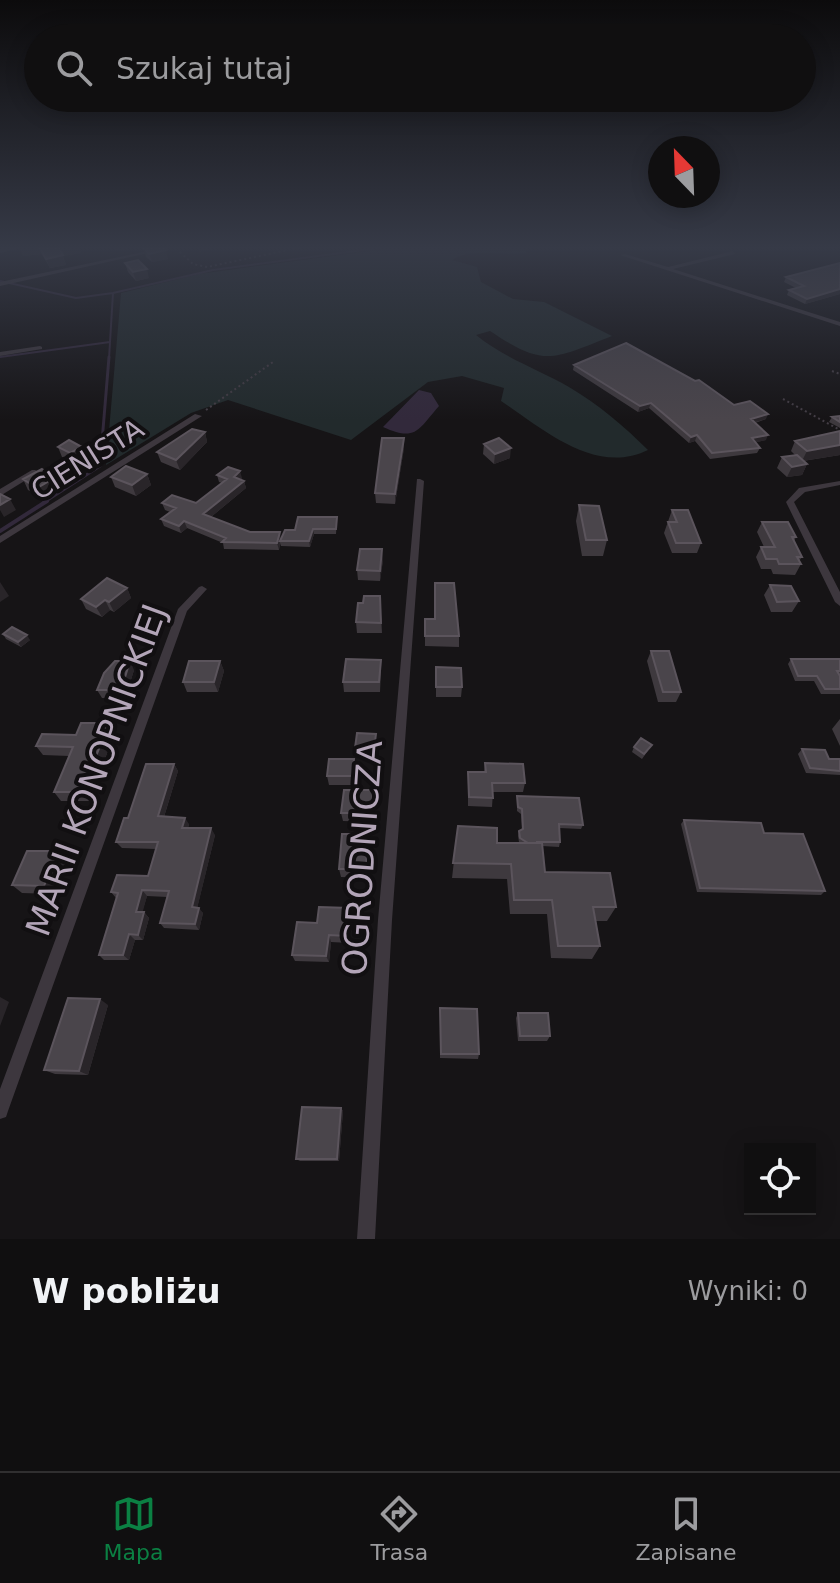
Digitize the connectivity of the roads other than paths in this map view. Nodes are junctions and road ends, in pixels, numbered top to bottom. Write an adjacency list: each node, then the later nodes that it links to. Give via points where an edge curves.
1 (779, 305): 2 (street)
2 (840, 324)
3 (40, 348): 4 (street)
4 (0, 354)
5 (198, 416): 10 (street, CIENISTA)
6 (35, 472): 9 (street)
7 (420, 481): 14 (street, OGRODNICZA)
8 (840, 483): 12 (street, via 793,495 790,507)
9 (0, 493)
10 (0, 540)
11 (202, 589): 13 (street, MARII KONOPNICKIEJ, via 183,609)
12 (840, 602)
13 (0, 1111)
14 (366, 1239)

